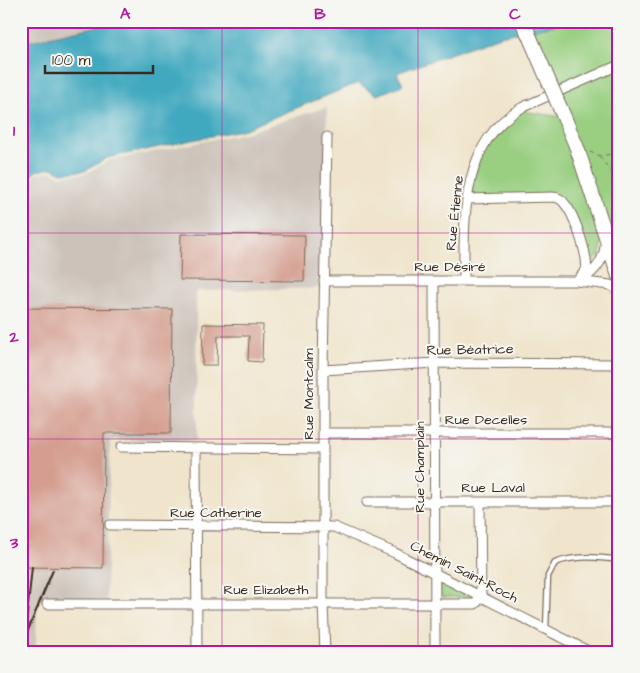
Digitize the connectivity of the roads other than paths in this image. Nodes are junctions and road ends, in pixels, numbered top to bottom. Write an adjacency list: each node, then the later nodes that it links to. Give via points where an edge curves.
1 (522, 21): 5 (main road, bridge, via 578,148)
2 (619, 65): 4 (street, Rue Étienne, via 523,107 500,124 484,144 474,165)
3 (327, 137): 7 (street, Rue Montcalm)
4 (468, 198): 8 (street, Rue Étienne); 9 (street, via 552,197 561,200 569,210 586,255 586,270)
5 (603, 228): 6 (main road); 9 (street, via 605,245 599,263)
6 (619, 276)
7 (324, 281): 10 (street, Rue Désiré); 14 (street, Rue Montcalm)
8 (464, 281): 9 (street, Rue Désiré); 10 (street, Rue Désiré)
9 (577, 281): 11 (street, Rue Désiré, via 610,285)
10 (434, 282): 12 (street, Rue Champlain)
11 (619, 292)
12 (435, 363): 13 (street, Rue Béatrice); 14 (street, Rue Béatrice); 16 (street, Rue Champlain)
13 (619, 364)
14 (322, 370): 15 (street, Rue Montcalm)
15 (322, 433): 16 (street, Rue Decelles); 20 (street, Rue Montcalm)
16 (434, 433): 17 (street, Rue Decelles); 22 (street, Rue Champlain)
17 (619, 433)
18 (121, 447): 19 (street)
19 (196, 448): 20 (street); 26 (street)
20 (323, 450): 27 (street, Rue Montcalm)
21 (367, 502): 22 (street, Rue Laval)
22 (433, 502): 23 (street, Rue Laval); 29 (street, Rue Champlain)
23 (480, 502): 24 (street, Rue Laval); 30 (street)
24 (619, 502)
25 (110, 525): 26 (street, Rue Catherine)
26 (195, 527): 27 (street, Rue Catherine); 32 (street)
27 (323, 527): 29 (street, Chemin Saint-Roch, via 338,528); 33 (street, Rue Montcalm)
28 (619, 560): 35 (lane, via 565,558 555,563 548,576)
29 (434, 573): 30 (street, Chemin Saint-Roch); 34 (street, Rue Champlain)
30 (481, 598): 34 (street, Rue Elizabeth, via 475,604); 35 (street, Chemin Saint-Roch)
31 (47, 604): 32 (street, Rue Elizabeth)
32 (197, 604): 33 (street, Rue Elizabeth); 36 (street)
33 (322, 604): 34 (street, Rue Elizabeth); 37 (street, Rue Montcalm)
34 (435, 604): 38 (street, Rue Champlain)
35 (546, 629): 39 (street, Chemin Saint-Roch)
36 (197, 652)
37 (325, 652)
38 (435, 652)
39 (590, 652)

